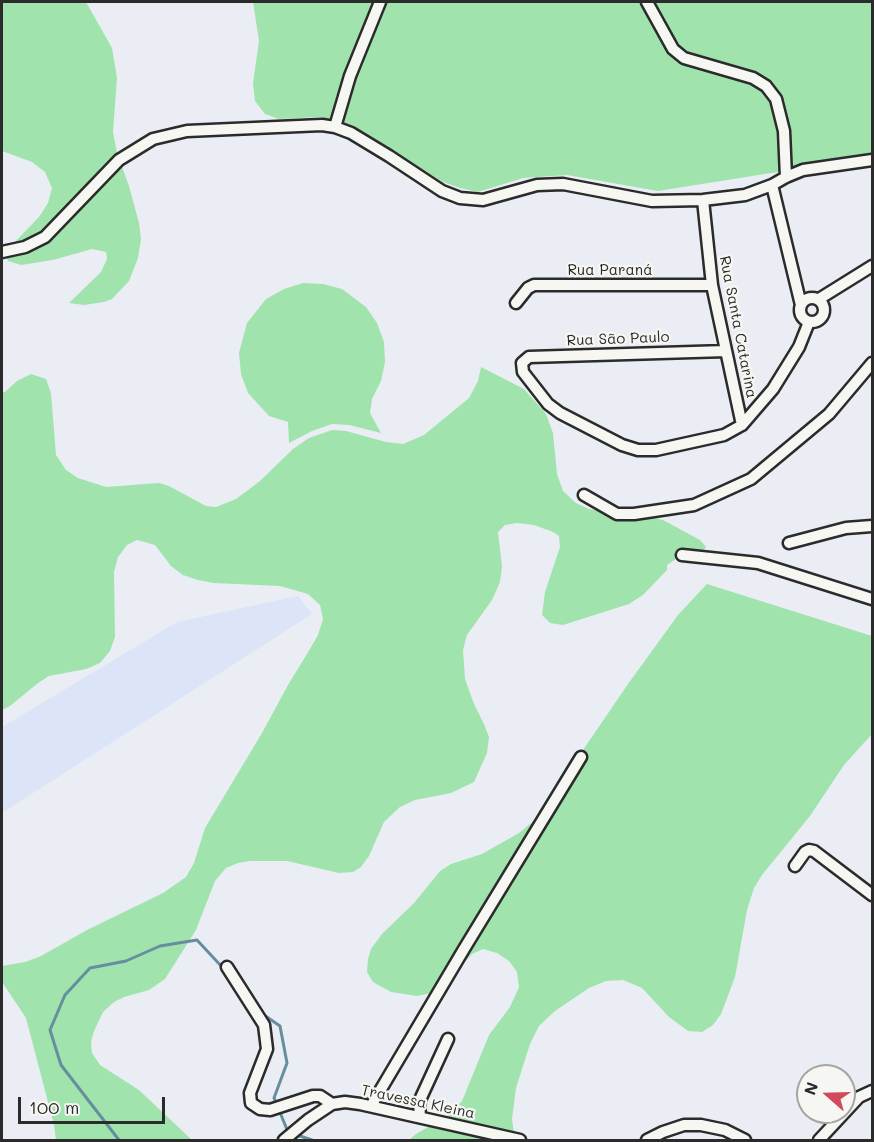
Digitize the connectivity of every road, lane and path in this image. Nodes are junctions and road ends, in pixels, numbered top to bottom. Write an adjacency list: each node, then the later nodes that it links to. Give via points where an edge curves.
1 (380, 2): 3 (street, via 350,76)
2 (647, 2): 5 (street, via 673,49 684,58 753,78 766,86 776,99 784,131)
3 (335, 127): 7 (street, via 460,198 483,200 537,185 563,184 652,201); 8 (street, via 187,131 153,139 119,160 45,237)
4 (873, 160): 5 (street, via 803,170)
5 (786, 177): 6 (street)
6 (772, 185): 7 (street, via 745,195); 13 (street)
7 (703, 200): 10 (street, Rua Santa Catarina)
8 (2, 252)
9 (873, 266): 11 (street)
10 (712, 285): 12 (street, Rua Paraná, via 534,285); 15 (street, Rua Santa Catarina)
11 (819, 299): 13 (street, via 807,299); 14 (street, via 824,306 823,315 818,321)
12 (516, 303)
13 (801, 305): 14 (street, via 802,317)
14 (809, 322): 17 (street, via 799,347 773,389)
15 (726, 351): 17 (street, Rua Santa Catarina); 17 (street, Rua São Paulo, via 529,357 522,363 523,372 548,404 638,450 656,450 724,435)
16 (873, 363): 18 (street, via 829,414 752,479 694,505 634,514 616,514)
17 (742, 425)
18 (584, 495)
19 (873, 526): 20 (street, via 846,528)
20 (789, 543)
21 (682, 555): 22 (street, via 758,563)
22 (873, 599)
23 (581, 758): 30 (street)
24 (795, 866): 25 (street, via 805,852 814,851)
25 (873, 895)
26 (227, 968): 29 (street, Travessa Kleina, via 264,1025 267,1049 250,1093 251,1103 270,1110 320,1096)
27 (448, 1039): 31 (street, via 419,1102)
28 (873, 1091): 36 (street, via 859,1097)
29 (332, 1104): 30 (street, Travessa Kleina); 32 (street)
30 (371, 1106): 31 (street, Travessa Kleina)
31 (420, 1118): 33 (street, Travessa Kleina)
32 (285, 1140)
33 (520, 1140)
34 (647, 1140): 35 (street, via 684,1125 725,1130)
35 (746, 1140)
36 (819, 1140)

